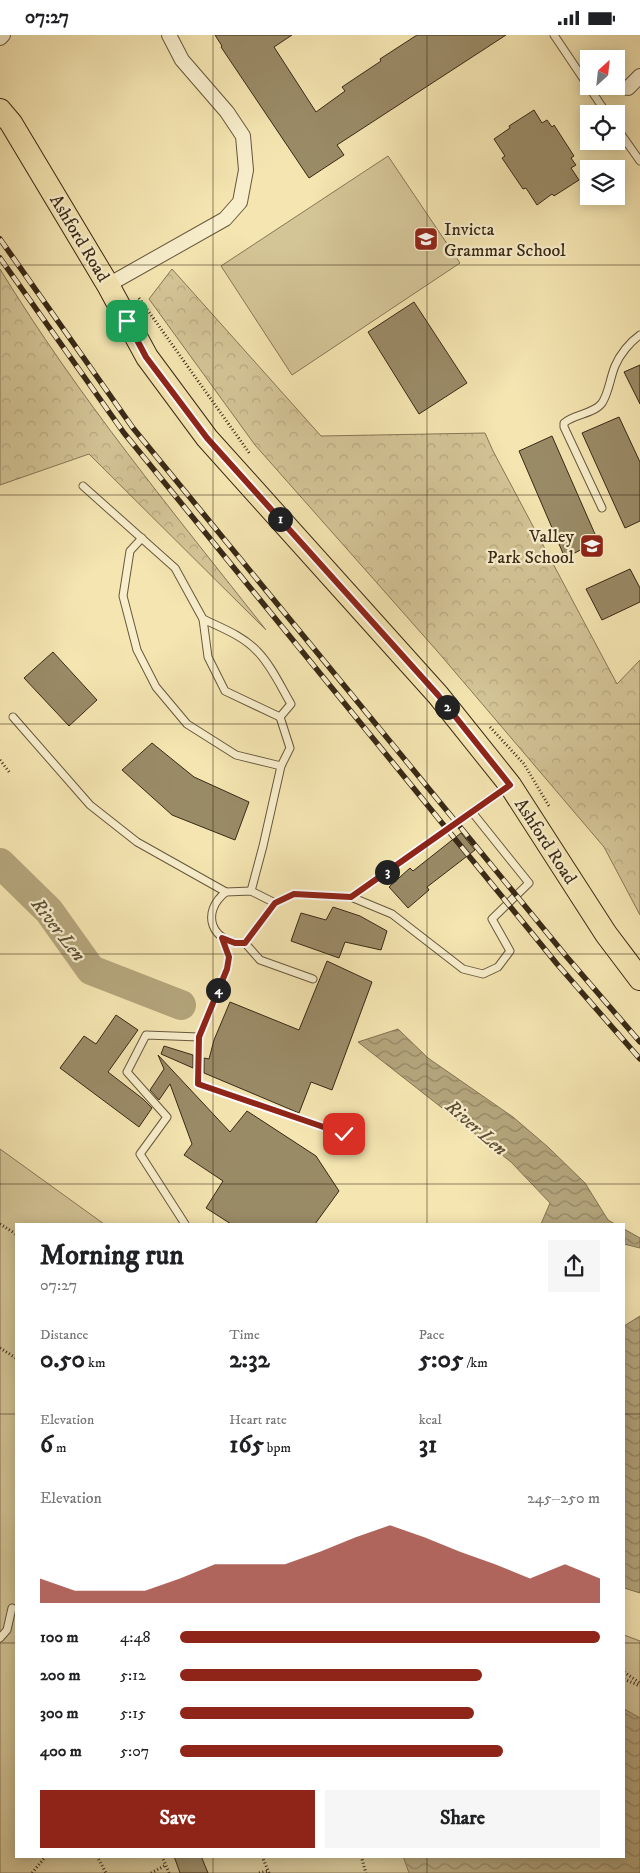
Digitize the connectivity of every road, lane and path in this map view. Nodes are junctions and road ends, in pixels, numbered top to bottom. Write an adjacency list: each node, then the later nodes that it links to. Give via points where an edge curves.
1 (3, 35): 4 (street)
2 (169, 35): 11 (street, via 182,60 243,135 246,170 240,202 226,219)
3 (554, 35): 7 (lane)
4 (0, 37)
5 (640, 76): 6 (street)
6 (628, 88)
7 (601, 105)
8 (0, 109): 11 (main road, Ashford Road)
9 (625, 140): 10 (lane)
10 (640, 161)
11 (108, 285): 22 (main road, Ashford Road, via 146,357 207,438 438,695)
12 (640, 335): 14 (lane, via 615,365 600,405 564,423)
13 (83, 486): 15 (lane)
14 (602, 508)
15 (142, 538): 16 (lane, via 175,568); 20 (lane, via 130,551 123,596 137,649 156,687 187,725 236,755)
16 (204, 619): 18 (lane, via 208,657 225,691); 18 (lane, via 237,636 257,651 291,704)
17 (13, 717): 24 (lane, via 90,805 137,842)
18 (280, 717): 20 (lane, via 290,748)
19 (0, 760): 21 (path)
20 (280, 766): 25 (lane)
21 (10, 773)
22 (510, 785): 23 (lane); 31 (main road, Ashford Road, via 606,934)
23 (472, 812): 26 (lane); 26 (lane, via 528,883 492,919 510,951 498,967 483,973 463,969 392,914)
24 (226, 891): 25 (lane); 28 (lane, via 215,902 212,911 215,931)
25 (250, 891): 27 (lane)
26 (351, 897): 27 (lane, via 294,894)
27 (275, 903): 29 (lane)
28 (222, 938): 29 (lane); 32 (lane, via 229,957 227,969)
29 (245, 943): 30 (lane, via 260,960)
30 (313, 979)
31 (640, 979)
32 (199, 1037): 33 (lane, via 198,1084); 34 (lane, via 146,1035 127,1071 167,1117 140,1154)
33 (344, 1134)
34 (184, 1223)
35 (0, 1224): 36 (path)
36 (15, 1233)
37 (0, 1348): 38 (path)
38 (15, 1357)
39 (12, 1608): 40 (lane, via 7,1629)
40 (0, 1637)
41 (625, 1673): 43 (path)
42 (625, 1679): 43 (path)
43 (640, 1684)
44 (44, 1858): 51 (path)
45 (98, 1858): 52 (path)
46 (163, 1858): 49 (path)
47 (263, 1858): 50 (path)
48 (362, 1858): 56 (path)
49 (166, 1865): 53 (path); 54 (path)
50 (268, 1872): 55 (path)
51 (32, 1873)
52 (106, 1873)
53 (151, 1873)
54 (169, 1873)
55 (259, 1873)
56 (366, 1873)

